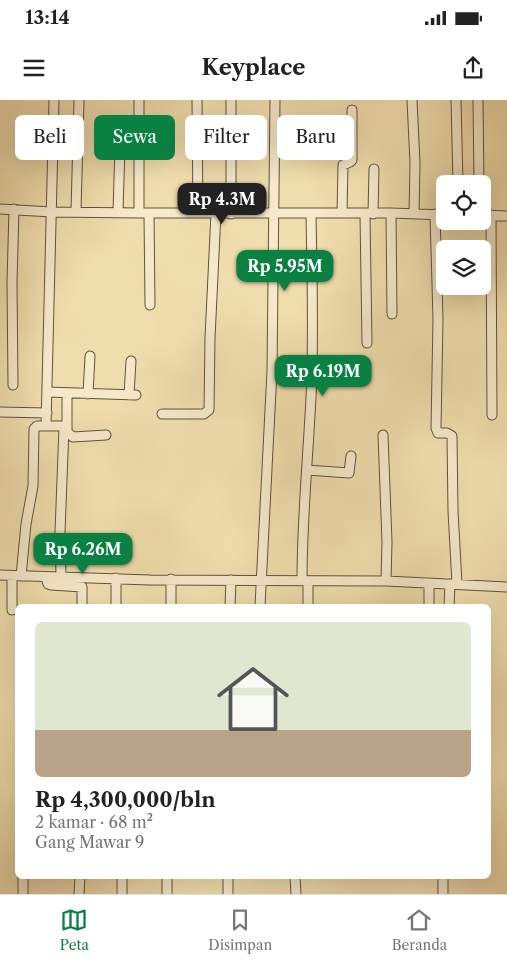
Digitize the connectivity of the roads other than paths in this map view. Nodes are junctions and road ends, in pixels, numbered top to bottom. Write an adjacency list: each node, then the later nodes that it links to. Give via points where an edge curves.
1 (54, 100): 18 (street)
2 (79, 100): 17 (street)
3 (139, 100): 20 (street)
4 (197, 100): 22 (street)
5 (231, 100): 27 (street)
6 (275, 100): 24 (street)
7 (412, 100): 30 (street)
8 (456, 100): 13 (street)
9 (478, 100): 14 (street)
10 (352, 110): 25 (street, via 352,160 342,165)
11 (120, 160): 19 (street)
12 (374, 169): 29 (street)
13 (458, 175)
14 (479, 175)
15 (0, 209): 16 (street)
16 (14, 209): 18 (street); 40 (street)
17 (76, 211): 18 (street); 19 (street)
18 (52, 212): 41 (street)
19 (118, 212): 20 (street)
20 (140, 213): 21 (street)
21 (150, 213): 22 (street); 35 (street)
22 (198, 213): 23 (street)
23 (216, 213): 27 (street); 46 (street, via 210,410 204,414)
24 (274, 213): 27 (street); 28 (street); 61 (street, via 268,463)
25 (342, 213): 28 (street); 29 (street)
26 (391, 213): 29 (street); 30 (street); 36 (street)
27 (231, 214)
28 (311, 214): 53 (street, via 314,305)
29 (369, 214): 37 (street)
30 (414, 214): 31 (street)
31 (435, 214): 65 (street, via 438,319 436,428 438,433 452,436)
32 (491, 215): 33 (street)
33 (507, 216)
34 (487, 230): 47 (street)
35 (150, 305)
36 (392, 314)
37 (367, 343)
38 (90, 356): 43 (street)
39 (131, 362): 43 (street, via 133,395)
40 (13, 385)
41 (47, 392): 42 (street); 45 (street)
42 (67, 394): 43 (street); 49 (street)
43 (88, 394)
44 (0, 412): 45 (street)
45 (46, 413): 48 (street)
46 (162, 414)
47 (492, 415)
48 (46, 426): 49 (street); 55 (street, via 37,426 33,433 33,486)
49 (66, 427): 50 (street, via 73,437); 57 (street)
50 (106, 435)
51 (383, 435): 63 (street)
52 (351, 456): 53 (street, via 349,473)
53 (307, 470): 62 (street, via 302,534)
54 (0, 575): 55 (street)
55 (16, 576): 56 (street); 75 (street)
56 (46, 577): 57 (street); 67 (street, via 51,585 82,587)
57 (61, 577): 58 (street)
58 (116, 578): 59 (street); 68 (street)
59 (171, 579): 60 (street); 69 (street)
60 (231, 580): 61 (street); 70 (street)
61 (260, 580): 62 (street); 71 (street)
62 (305, 580): 63 (street); 72 (street)
63 (386, 581): 64 (street)
64 (429, 583): 65 (street); 73 (street)
65 (453, 584): 66 (street); 74 (street)
66 (507, 587)
67 (82, 604)
68 (116, 604)
69 (171, 604)
70 (230, 604)
71 (260, 604)
72 (308, 604)
73 (429, 604)
74 (450, 604)
75 (12, 610)
76 (23, 879): 83 (street)
77 (80, 879): 84 (street)
78 (122, 879): 85 (street)
79 (167, 879): 86 (street)
80 (228, 879): 87 (street)
81 (295, 879): 88 (street)
82 (443, 879): 89 (street)
83 (23, 894)
84 (80, 894)
85 (122, 894)
86 (166, 894)
87 (228, 894)
88 (296, 894)
89 (442, 894)

